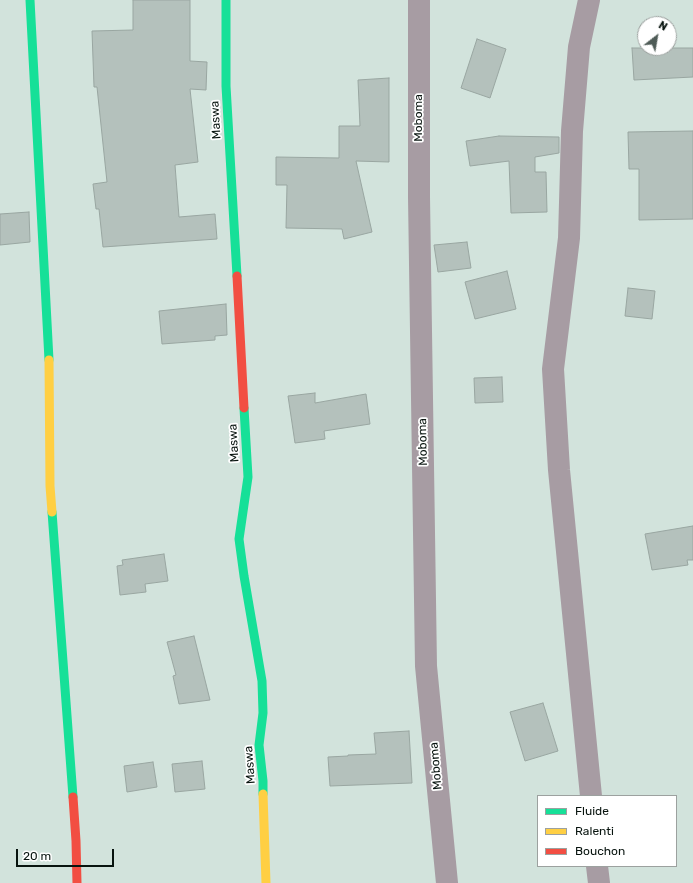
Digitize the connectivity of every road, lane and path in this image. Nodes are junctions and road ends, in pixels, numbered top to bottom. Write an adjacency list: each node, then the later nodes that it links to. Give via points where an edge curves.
1 (30, 0): 7 (street, via 49,356 50,486)
2 (226, 0): 8 (street, Maswa, via 226,86 248,477 239,539 262,681 263,713 259,745 263,781)
3 (418, 0): 9 (street, Moboma, via 426,666)
4 (589, 0): 5 (street, via 579,47 572,131 569,238 553,369 558,470)
5 (591, 795)
6 (598, 867): 10 (street)
7 (77, 883)
8 (266, 883)
9 (447, 883)
10 (599, 883)

